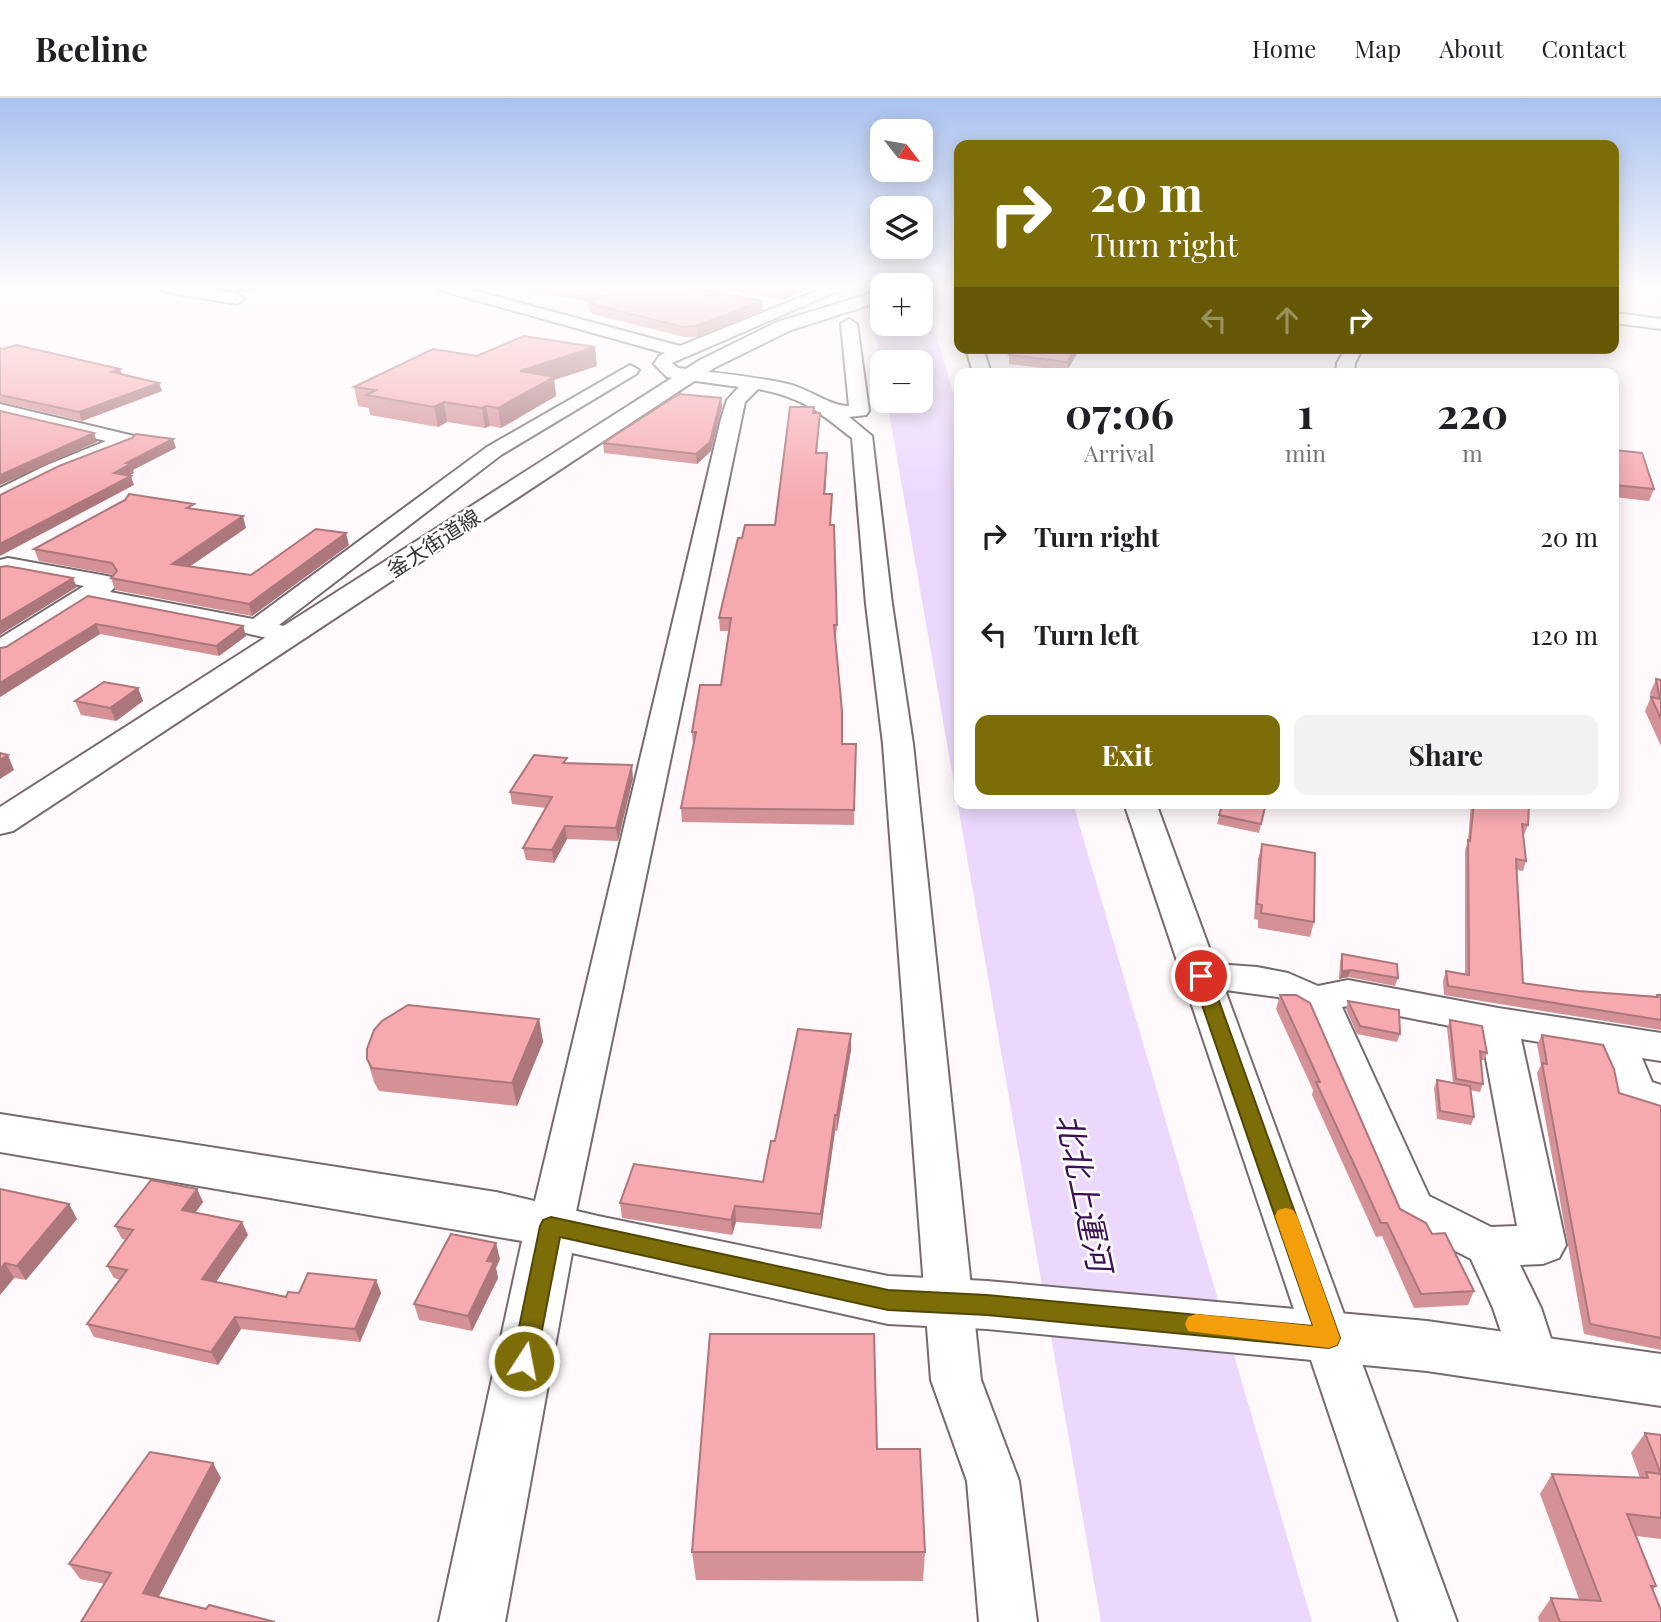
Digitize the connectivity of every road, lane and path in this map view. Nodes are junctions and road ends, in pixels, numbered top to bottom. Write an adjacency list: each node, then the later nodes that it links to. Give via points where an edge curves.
1 (667, 358): 5 (street)
2 (693, 358): 5 (street)
3 (702, 358): 5 (street, 釜大街道線)
4 (853, 358): 9 (street, via 859,411)
5 (685, 364): 7 (street); 15 (street, 釜大街道線)
6 (630, 370): 14 (street, via 494,451)
7 (754, 383): 9 (street, via 805,396); 26 (street, via 736,400 731,419)
8 (0, 410): 10 (street, via 127,440)
9 (831, 413): 28 (street, via 862,436)
10 (0, 497)
11 (41, 547): 12 (street)
12 (4, 568): 13 (street, via 107,583)
13 (86, 596): 14 (street); 16 (street)
14 (258, 628): 15 (street)
15 (289, 635): 18 (street, 釜大街道線)
16 (0, 649)
17 (1142, 809): 19 (street)
18 (0, 823)
19 (1201, 976): 20 (street, via 1288,986); 29 (street)
20 (1323, 1006): 21 (street, via 1330,996 1348,993); 27 (street, via 1413,1208)
21 (1498, 1023): 22 (street); 27 (street, via 1542,1245)
22 (1616, 1042): 23 (street); 24 (street, via 1636,1093)
23 (1661, 1047)
24 (1661, 1100)
25 (0, 1133): 26 (street, via 496,1213)
26 (551, 1226): 28 (street, via 888,1300); 32 (street)
27 (1488, 1246): 30 (street, via 1517,1308)
28 (968, 1304): 29 (street); 33 (street, via 956,1380 993,1481)
29 (1304, 1335): 30 (street); 34 (street)
30 (1533, 1360): 31 (street)
31 (1661, 1380)
32 (472, 1622)
33 (1009, 1622)
34 (1428, 1622)

